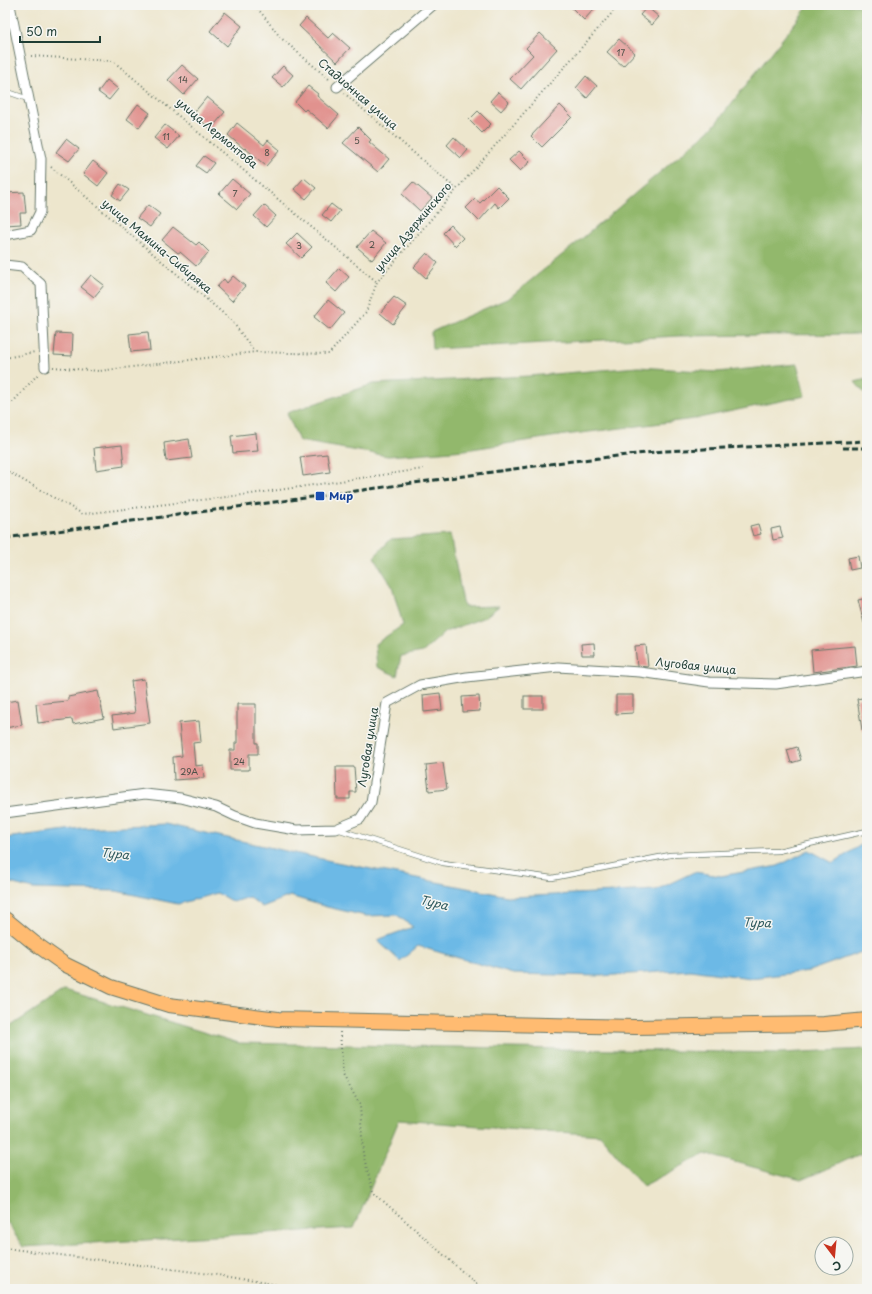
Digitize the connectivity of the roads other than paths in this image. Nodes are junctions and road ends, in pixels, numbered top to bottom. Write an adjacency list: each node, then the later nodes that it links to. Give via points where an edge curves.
1 (10, 5): 3 (street)
2 (433, 5): 4 (street)
3 (10, 25): 6 (street, via 20,55)
4 (337, 87)
5 (5, 92): 6 (lane)
6 (29, 99): 7 (street, via 42,159 40,212 31,230)
7 (5, 235)
8 (5, 265): 9 (street, via 22,267 41,284)
9 (45, 367)
10 (867, 671): 12 (street, Луговая улица, via 776,684 709,682 640,672 558,667 420,685 387,703 371,802 360,819)
11 (5, 813): 12 (street, Луговая улица, via 145,794 181,798 216,807 255,823 296,830)
12 (336, 829): 13 (lane, via 443,863 552,878 670,855 778,851)
13 (867, 831)
14 (5, 919): 15 (main road, via 64,964 112,987 169,1005 278,1019 635,1026 824,1024)
15 (867, 1020)

